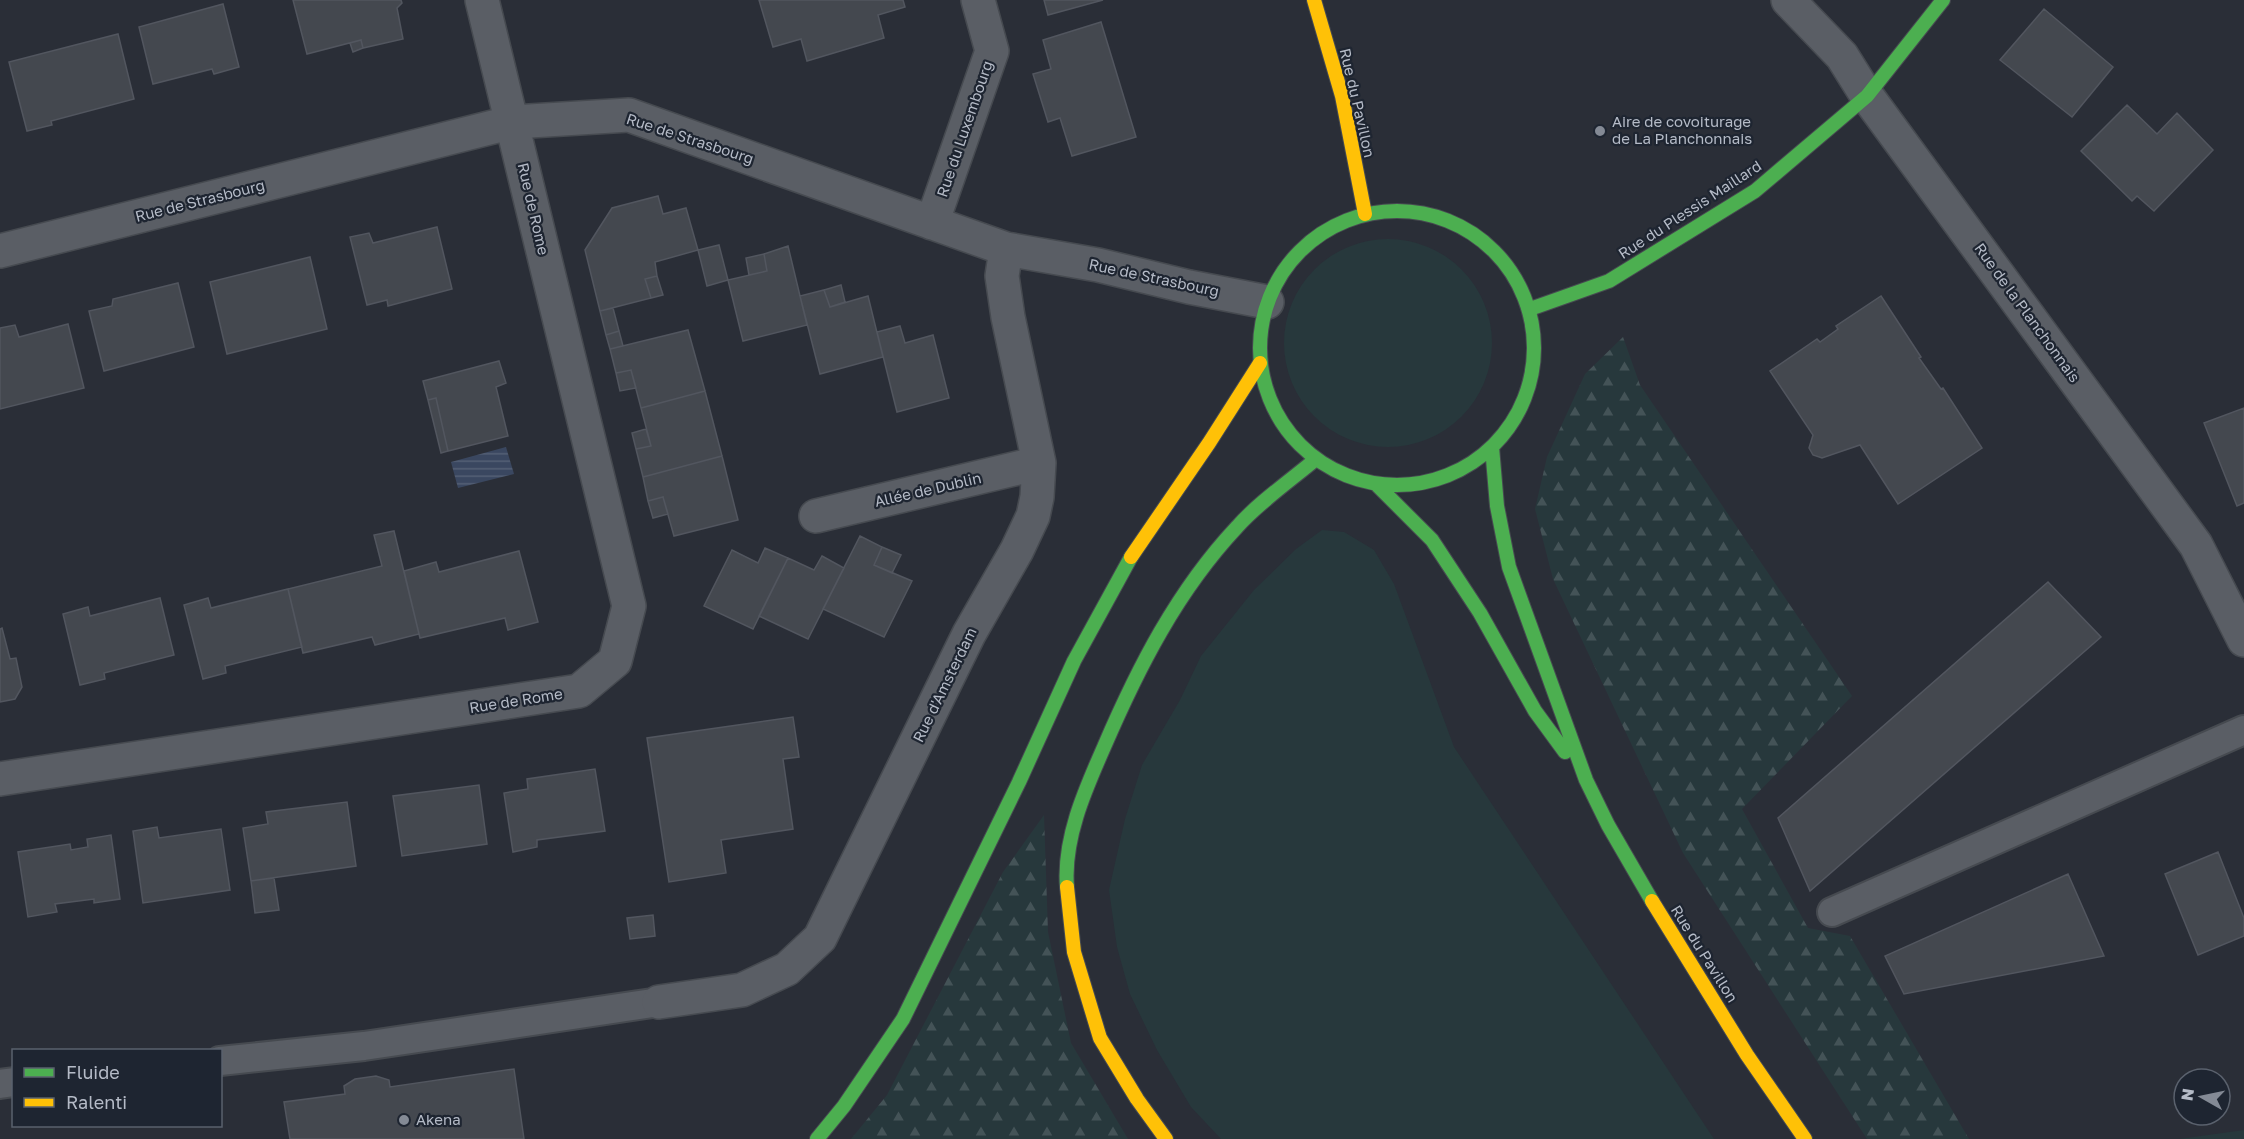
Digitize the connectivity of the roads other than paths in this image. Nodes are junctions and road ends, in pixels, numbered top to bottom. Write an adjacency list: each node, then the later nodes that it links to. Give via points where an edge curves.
1 (482, 0): 7 (street, Rue de Rome)
2 (978, 0): 9 (street, Rue du Luxembourg, via 992,51)
3 (1314, 0): 8 (main road, Rue du Pavillon, via 1342,96)
4 (1788, 0): 6 (street, Rue de la Planchonnais, via 1842,56)
5 (1943, 0): 6 (main road, Rue du Plessis Maillard)
6 (1867, 96): 13 (main road, Rue du Plessis Maillard, via 1755,191 1609,281); 20 (street, Rue de la Planchonnais, via 2196,545)
7 (513, 122): 9 (street, Rue de Strasbourg, via 629,115); 11 (street, Rue de Strasbourg); 22 (street, Rue de Rome, via 629,606 615,661 579,691)
8 (1365, 214): 12 (main road, via 1323,231 1289,262); 13 (main road, via 1407,210 1447,219 1484,240 1512,271)
9 (932, 223): 10 (street, Rue de Strasbourg)
10 (1006, 249): 12 (street, Rue de Strasbourg); 17 (street, Rue d'Amsterdam, via 1002,276 1008,316)
11 (0, 251)
12 (1267, 302): 14 (main road, via 1260,331)
13 (1530, 309): 15 (main road, via 1534,346 1530,384 1516,418)
14 (1260, 363): 16 (main road, via 1269,399 1288,432); 27 (main road, via 1138,544 1074,661 903,1019)
15 (1492, 447): 18 (main road, via 1458,471 1419,484); 23 (main road, Rue du Pavillon, via 1497,506 1509,567)
16 (1316, 459): 18 (main road, via 1356,480); 28 (main road, via 1238,525 1200,570 1161,629 1126,696 1085,790 1070,844 1067,882 1074,952 1100,1038)
17 (1039, 463): 19 (street, Allée de Dublin); 25 (street, Rue d'Amsterdam, via 1033,516 969,634 820,938 787,969 742,990)
18 (1377, 484): 23 (main road, Rue du Pavillon, via 1432,540 1480,613 1535,711)
19 (816, 516)
20 (2244, 640)
21 (2244, 730): 24 (lane)
22 (0, 779)
23 (1586, 780): 29 (main road, Rue du Pavillon, via 1662,918)
24 (1832, 912)
25 (659, 1002): 26 (lane, via 364,1046)
26 (222, 1061)
27 (817, 1139)
28 (1166, 1139)
29 (1804, 1139)

